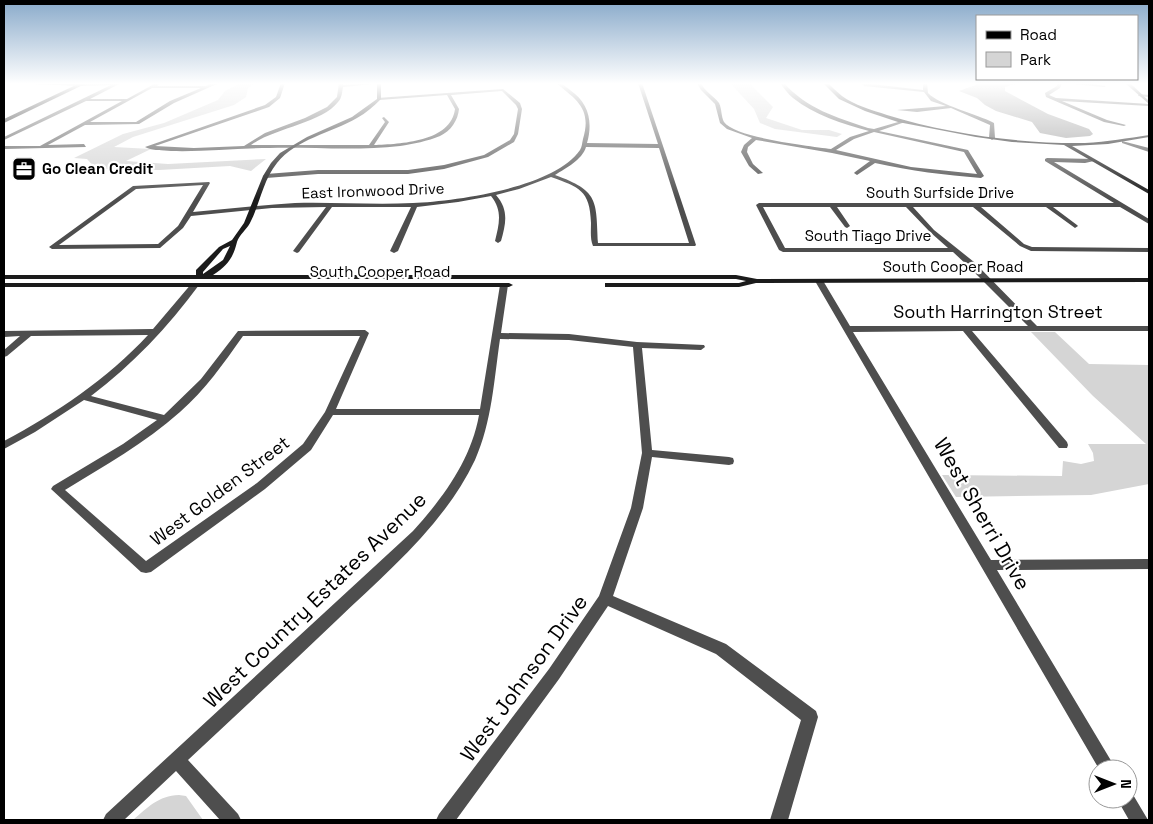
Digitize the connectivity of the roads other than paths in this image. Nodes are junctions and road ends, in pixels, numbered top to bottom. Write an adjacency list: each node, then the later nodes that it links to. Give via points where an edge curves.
1 (40, 121): 24 (street)
2 (90, 121): 18 (street)
3 (140, 121): 18 (street)
4 (223, 121): 32 (street, via 148,147 181,150)
5 (295, 121): 32 (street, via 260,136)
6 (347, 121): 29 (street)
7 (387, 121): 30 (street)
8 (452, 121): 30 (street, via 447,130 438,135)
9 (518, 121): 42 (street, via 512,141 486,156 444,167 408,172 318,172)
10 (587, 121): 27 (street)
11 (652, 121): 31 (street)
12 (722, 121): 22 (street, via 729,128)
13 (847, 121): 20 (street)
14 (902, 121): 20 (street)
15 (905, 121): 23 (street)
16 (987, 121): 23 (street, via 992,124)
17 (1105, 121): 19 (street)
18 (85, 124): 34 (street)
19 (1124, 125)
20 (876, 131): 36 (street, via 843,142); 38 (street, via 966,151 981,176)
21 (1149, 136): 25 (street)
22 (755, 138): 36 (street); 39 (street, via 744,152)
23 (992, 138): 26 (street)
24 (4, 139)
25 (1124, 142): 26 (street); 35 (street)
26 (1065, 144): 37 (street)
27 (586, 145): 31 (street); 41 (street, East Ironwood Drive, via 576,159)
28 (84, 146): 34 (street)
29 (294, 146): 30 (street); 32 (street); 42 (street, via 272,164)
30 (371, 146)
31 (660, 146): 41 (street, via 693,245 596,245 592,201 588,192 579,185)
32 (245, 147)
33 (4, 148): 34 (street)
34 (41, 148)
35 (1149, 150)
36 (832, 151): 38 (street)
37 (1092, 160): 43 (street); 51 (street, via 1047,160)
38 (874, 161): 40 (street)
39 (760, 173)
40 (857, 173)
41 (551, 175): 44 (street, East Ironwood Drive)
42 (266, 176): 52 (street)
43 (1149, 192)
44 (492, 194): 46 (street, East Ironwood Drive); 57 (street, via 502,205 504,214)
45 (330, 205): 46 (street, East Ironwood Drive); 52 (street, East Ironwood Drive); 62 (street)
46 (415, 205): 63 (street)
47 (832, 205): 48 (street, South Surfside Drive); 55 (street); 59 (street, South Surfside Drive, via 759,205)
48 (908, 205): 49 (street, South Surfside Drive); 60 (street, via 932,232)
49 (975, 205): 50 (street, South Surfside Drive); 61 (street, via 1031,249)
50 (1047, 205): 51 (street, South Surfside Drive); 56 (street)
51 (1122, 205): 54 (street)
52 (254, 208): 53 (street, East Ironwood Drive); 58 (street)
53 (190, 214): 53 (street, via 160,246 52,247 135,188 207,182)
54 (1149, 222)
55 (847, 226)
56 (1076, 226)
57 (498, 240)
58 (234, 241): 68 (street, via 221,248 199,272); 68 (street, via 234,250 215,272)
59 (783, 250): 60 (street, South Tiago Drive)
60 (954, 250): 65 (street)
61 (1149, 250)
62 (297, 251)
63 (394, 251)
64 (4, 277): 68 (street, South Cooper Road)
65 (987, 280): 66 (street, South Cooper Road); 67 (street, South Cooper Road); 71 (street)
66 (1149, 280)
67 (819, 281): 69 (street, South Cooper Road, via 757,281 739,285); 74 (street, West Sherri Drive)
68 (198, 282): 69 (street, South Cooper Road); 70 (street, South Cooper Road); 75 (street)
69 (504, 282): 78 (street, West Country Estates Avenue)
70 (4, 285)
71 (1034, 326): 72 (street, South Harrington Street); 73 (street, South Harrington Street)
72 (965, 328): 74 (street, South Harrington Street); 87 (street)
73 (1149, 328)
74 (846, 329): 91 (street, West Sherri Drive)
75 (154, 332): 77 (street); 82 (street, via 125,363)
76 (4, 334): 77 (street)
77 (28, 334): 81 (street)
78 (496, 336): 79 (street, via 569,337); 84 (street, West Country Estates Avenue)
79 (637, 345): 80 (street); 88 (street, West Johnson Drive)
80 (701, 347)
81 (4, 354)
82 (82, 397): 85 (street); 86 (street)
83 (330, 412): 84 (street); 85 (street, West Golden Street, via 365,334 241,333 210,376); 85 (street, West Golden Street, via 307,447 261,486 146,568 57,489 119,452)
84 (485, 412): 94 (street, West Country Estates Avenue, via 478,442 463,472 445,503 425,528)
85 (165, 419)
86 (4, 445)
87 (1063, 445)
88 (647, 454): 89 (street); 92 (street, West Johnson Drive, via 636,508)
89 (729, 461)
90 (1149, 564): 91 (street)
91 (986, 565): 93 (street, West Sherri Drive)
92 (604, 599): 98 (street, West Johnson Drive, via 554,674); 99 (street, via 721,649 810,717)
93 (1102, 759)
94 (177, 760): 96 (street, West Country Estates Avenue); 97 (street)
95 (1132, 809): 100 (street)
96 (112, 820)
97 (232, 820)
98 (445, 820)
99 (779, 820)
100 (1139, 820)

